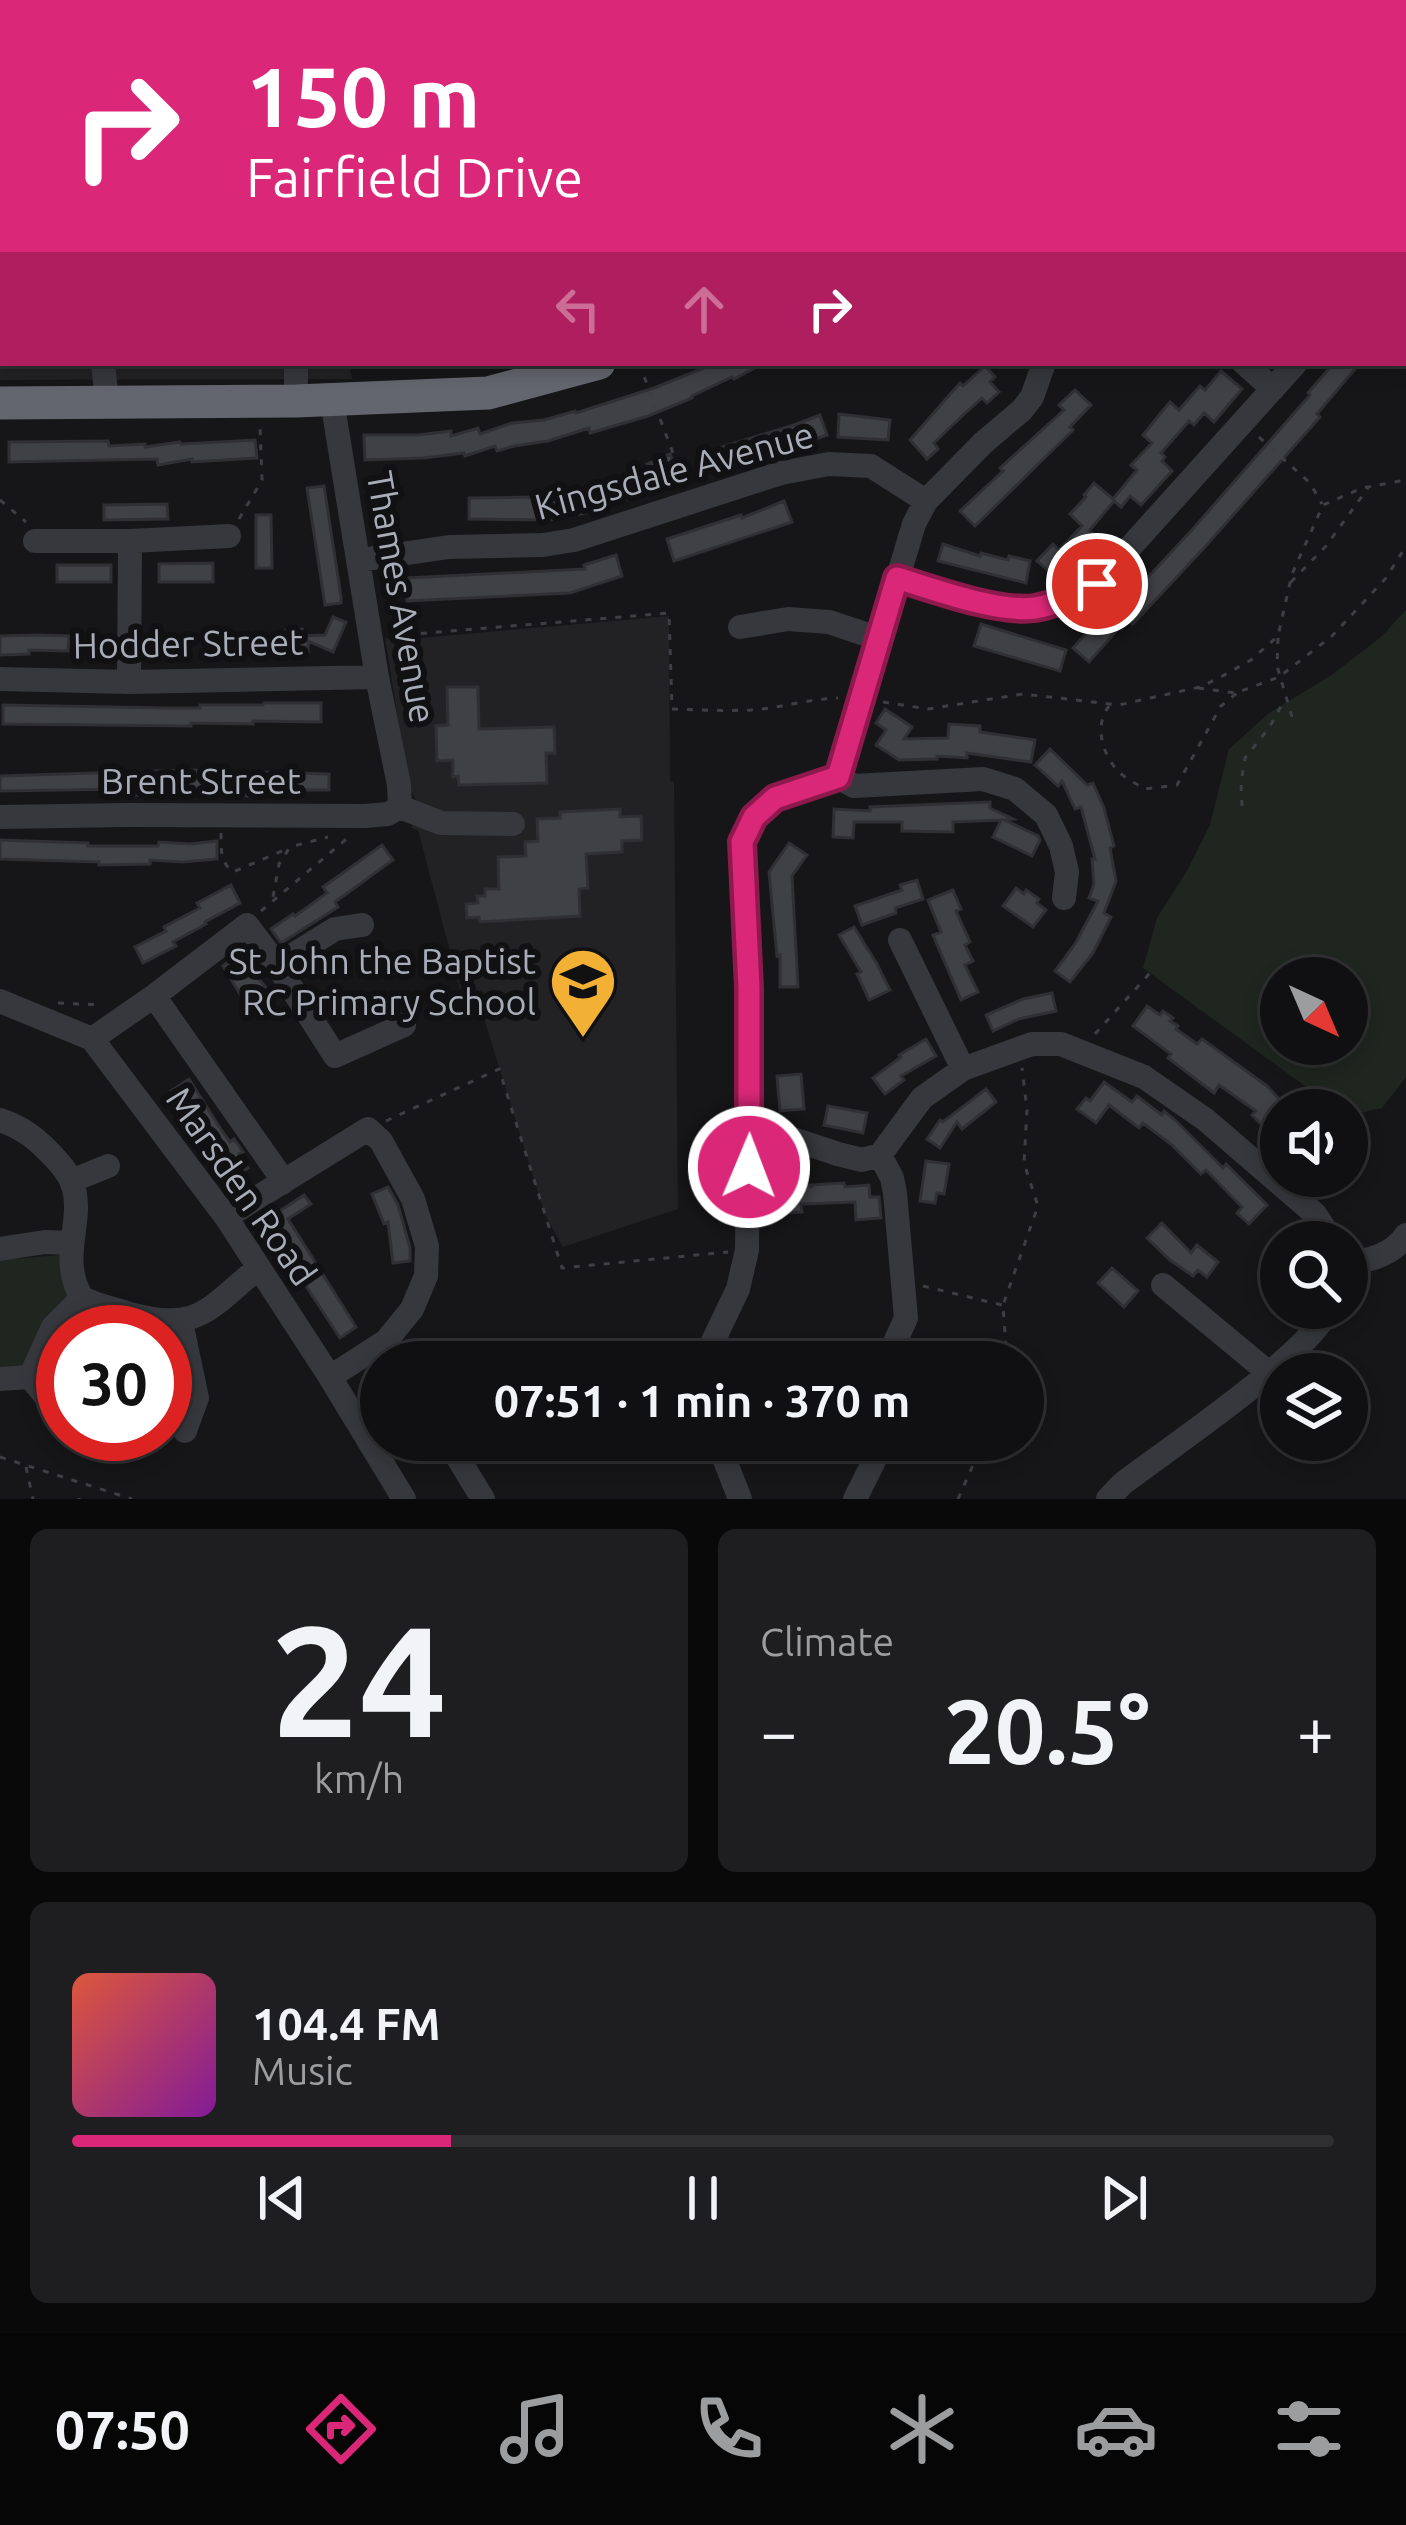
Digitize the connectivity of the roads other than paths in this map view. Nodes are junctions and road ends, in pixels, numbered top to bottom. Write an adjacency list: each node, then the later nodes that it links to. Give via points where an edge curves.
1 (103, 366): 10 (street)
2 (296, 366): 9 (street)
3 (588, 366): 8 (highway, via 488,393)
4 (1043, 366): 12 (street, via 1022,410)
5 (1247, 366): 7 (street)
6 (1293, 366): 7 (street)
7 (1273, 389): 17 (street, via 1097,584 1031,609)
8 (332, 400): 9 (highway); 16 (street, Thames Avenue)
9 (296, 401): 10 (highway)
10 (107, 402): 11 (highway)
11 (0, 403)
12 (926, 501): 16 (street, Kingsdale Avenue, via 871,466 830,464 574,540); 17 (street)
13 (32, 533): 15 (street)
14 (229, 536): 15 (street)
15 (130, 541): 22 (street)
16 (359, 560): 20 (street, Thames Avenue)
17 (897, 578): 19 (street)
18 (740, 627): 19 (street, via 829,622)
19 (880, 639): 23 (street)
20 (377, 676): 22 (street, Hodder Street); 24 (street, Thames Avenue)
21 (0, 680): 22 (street, Hodder Street)
22 (129, 682)
23 (838, 777): 27 (street, via 854,786 982,779 1015,789 1046,815 1061,846); 37 (street, via 775,798 742,842)
24 (400, 807): 25 (street, Brent Street, via 365,816); 26 (street, via 440,823)
25 (0, 817)
26 (513, 824)
27 (1064, 898)
28 (362, 925): 30 (street, via 334,929)
29 (900, 940): 35 (street)
30 (277, 965): 32 (street, via 247,925); 33 (street, via 335,1056)
31 (0, 1001): 34 (street)
32 (147, 1001): 34 (street); 41 (street)
33 (404, 1025)
34 (92, 1039): 42 (street, Marsden Road)
35 (963, 1069): 38 (street, via 922,1097); 43 (street, via 1032,1043 1061,1045 1144,1077)
36 (0, 1120): 40 (street, via 38,1140)
37 (749, 1126): 38 (street, via 862,1160); 55 (street, via 747,1250)
38 (880, 1155): 56 (street, via 895,1193 903,1281 906,1318)
39 (108, 1166): 40 (street)
40 (71, 1181): 45 (street, via 76,1205)
41 (282, 1183): 42 (street); 54 (street, via 368,1129 381,1141 413,1198 427,1246 426,1276)
42 (226, 1217): 48 (street, Marsden Road)
43 (1320, 1221)
44 (1406, 1235): 47 (street)
45 (58, 1242): 46 (street); 50 (street)
46 (0, 1249)
47 (1368, 1260)
48 (258, 1268): 52 (street); 62 (street, Marsden Road)
49 (1162, 1285): 60 (street)
50 (82, 1298): 51 (street); 61 (street, via 52,1327)
51 (104, 1305)
52 (192, 1317)
53 (1316, 1329): 57 (street)
54 (397, 1341)
55 (713, 1341)
56 (896, 1341)
57 (1292, 1353)
58 (360, 1364): 62 (street)
59 (192, 1366): 66 (street, via 206,1410)
60 (1260, 1366)
61 (29, 1377): 63 (street); 65 (street)
62 (329, 1377): 70 (street, Marsden Road)
63 (0, 1379)
64 (1260, 1380): 74 (street)
65 (36, 1385)
66 (192, 1424)
67 (460, 1461): 71 (street)
68 (725, 1461): 72 (street)
69 (874, 1461): 73 (street)
70 (404, 1499)
71 (483, 1499)
72 (740, 1499)
73 (854, 1499)
74 (1108, 1499)

